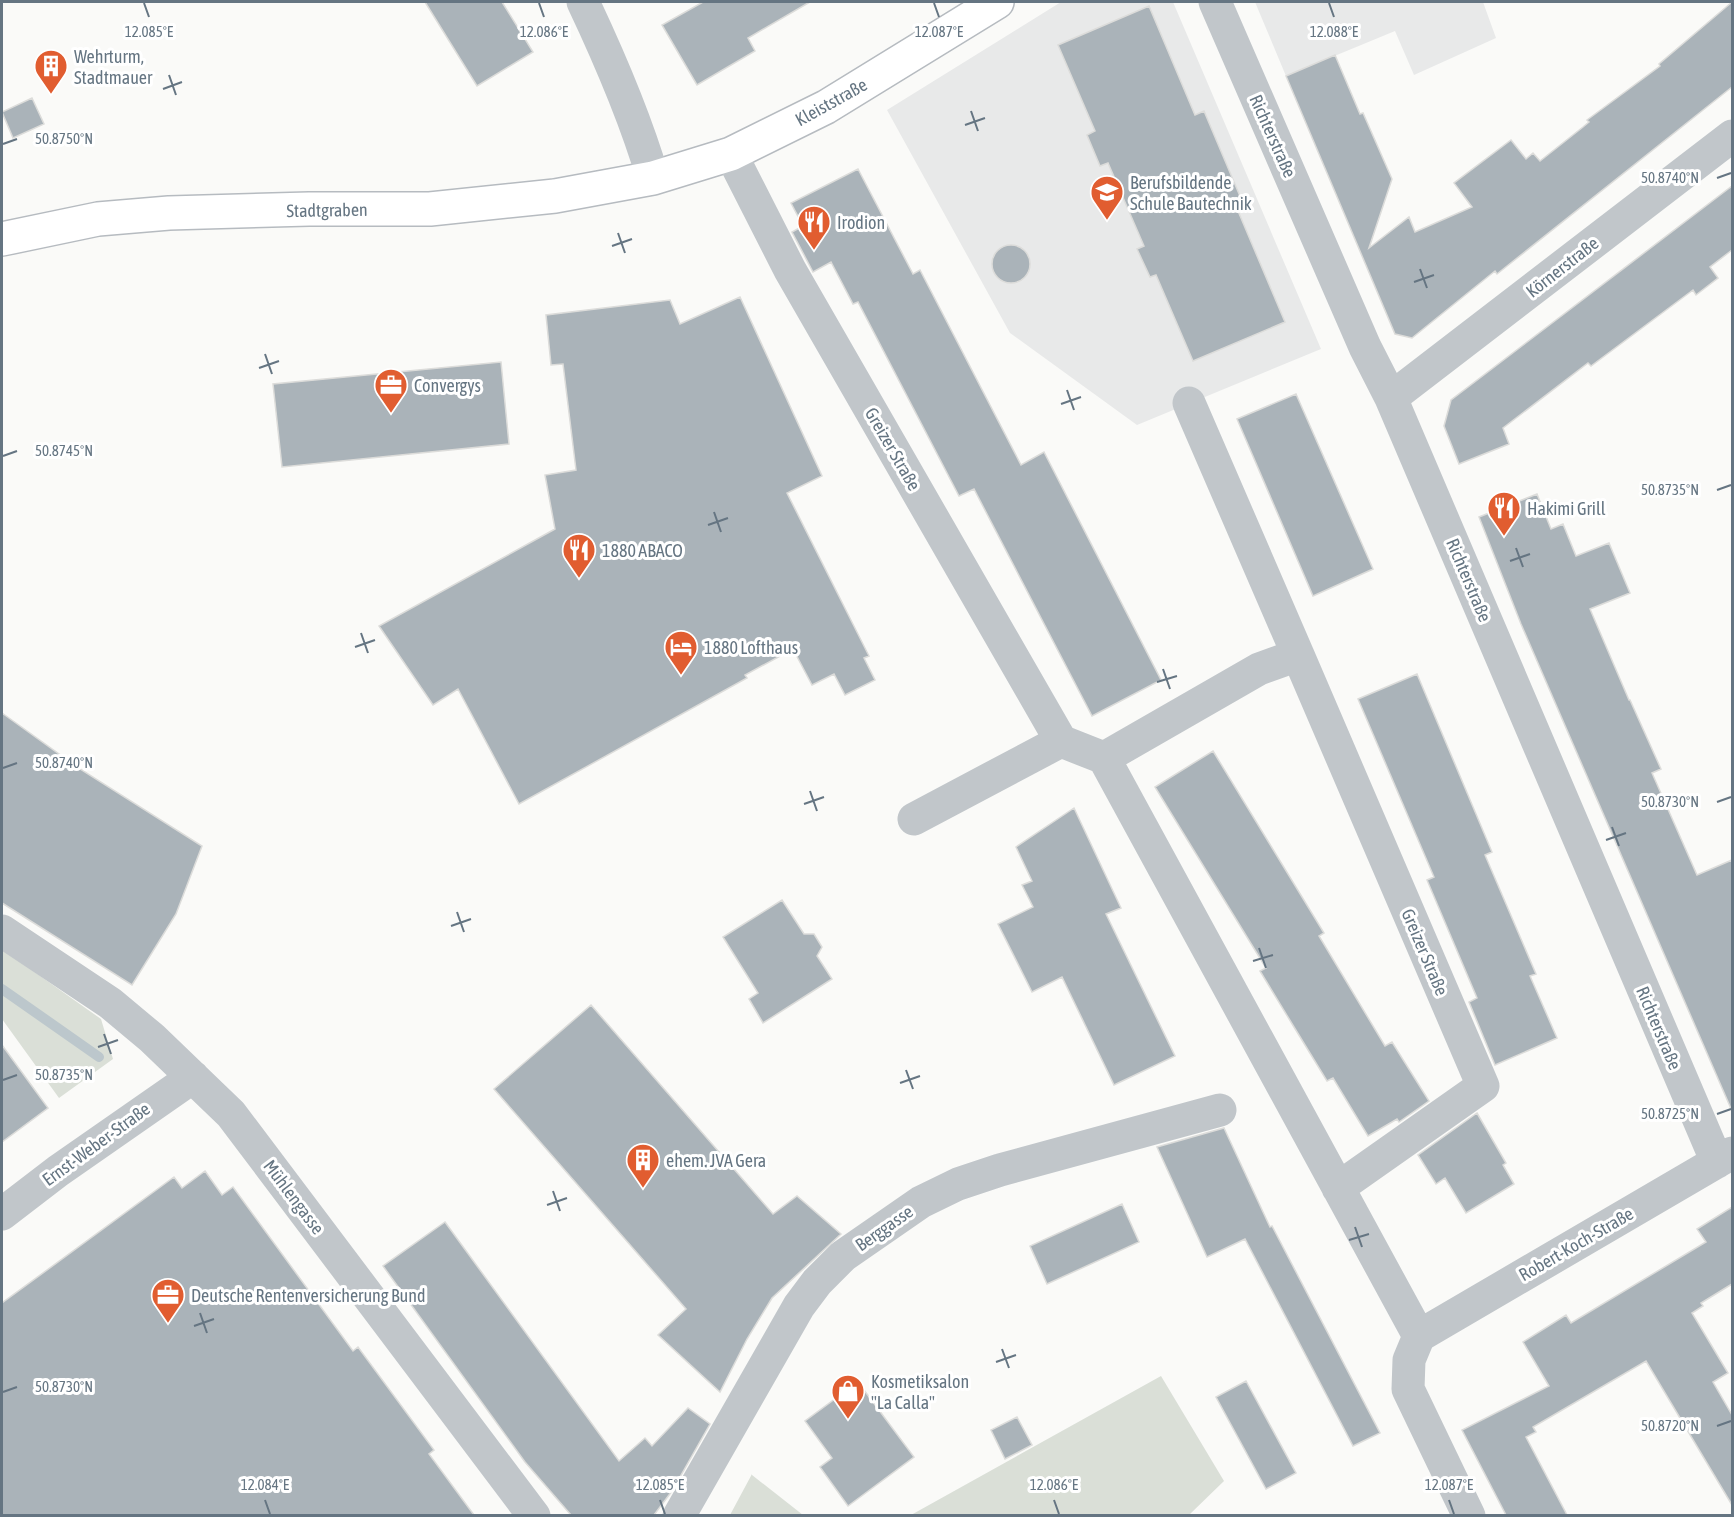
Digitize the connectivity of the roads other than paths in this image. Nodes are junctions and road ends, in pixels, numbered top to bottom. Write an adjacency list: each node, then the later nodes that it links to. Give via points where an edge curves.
1 (583, 2): 6 (street, via 643,142)
2 (997, 2): 5 (main road, Kleiststraße, via 826,108)
3 (1215, 2): 8 (street, Richterstraße, via 1365,347)
4 (1732, 136): 8 (street, Körnerstraße)
5 (731, 154): 6 (main road, Kleiststraße); 11 (street, Greizer Straße, via 790,270)
6 (653, 178): 7 (main road, Stadtgraben, via 555,196 430,209 169,213 98,219)
7 (2, 239)
8 (1391, 398): 17 (street, Richterstraße)
9 (1189, 403): 10 (street, Greizer Straße)
10 (1298, 655): 12 (street, via 1259,669); 18 (street, Greizer Straße, via 1483,1086)
11 (1061, 741): 12 (street); 13 (street)
12 (1104, 758): 18 (street)
13 (914, 819)
14 (2, 931): 15 (street, Mühlengasse, via 110,1004)
15 (193, 1077): 19 (street, Ernst-Weber-Straße); 21 (street, Mühlengasse, via 231,1114)
16 (1220, 1110): 22 (street, Berggasse, via 958,1184 921,1202 843,1256 799,1306)
17 (1725, 1158): 20 (street, Robert-Koch-Straße)
18 (1338, 1188): 20 (street)
19 (2, 1214)
20 (1419, 1336): 23 (street, via 1409,1360 1408,1389)
21 (534, 1515)
22 (679, 1515)
23 (1469, 1515)

